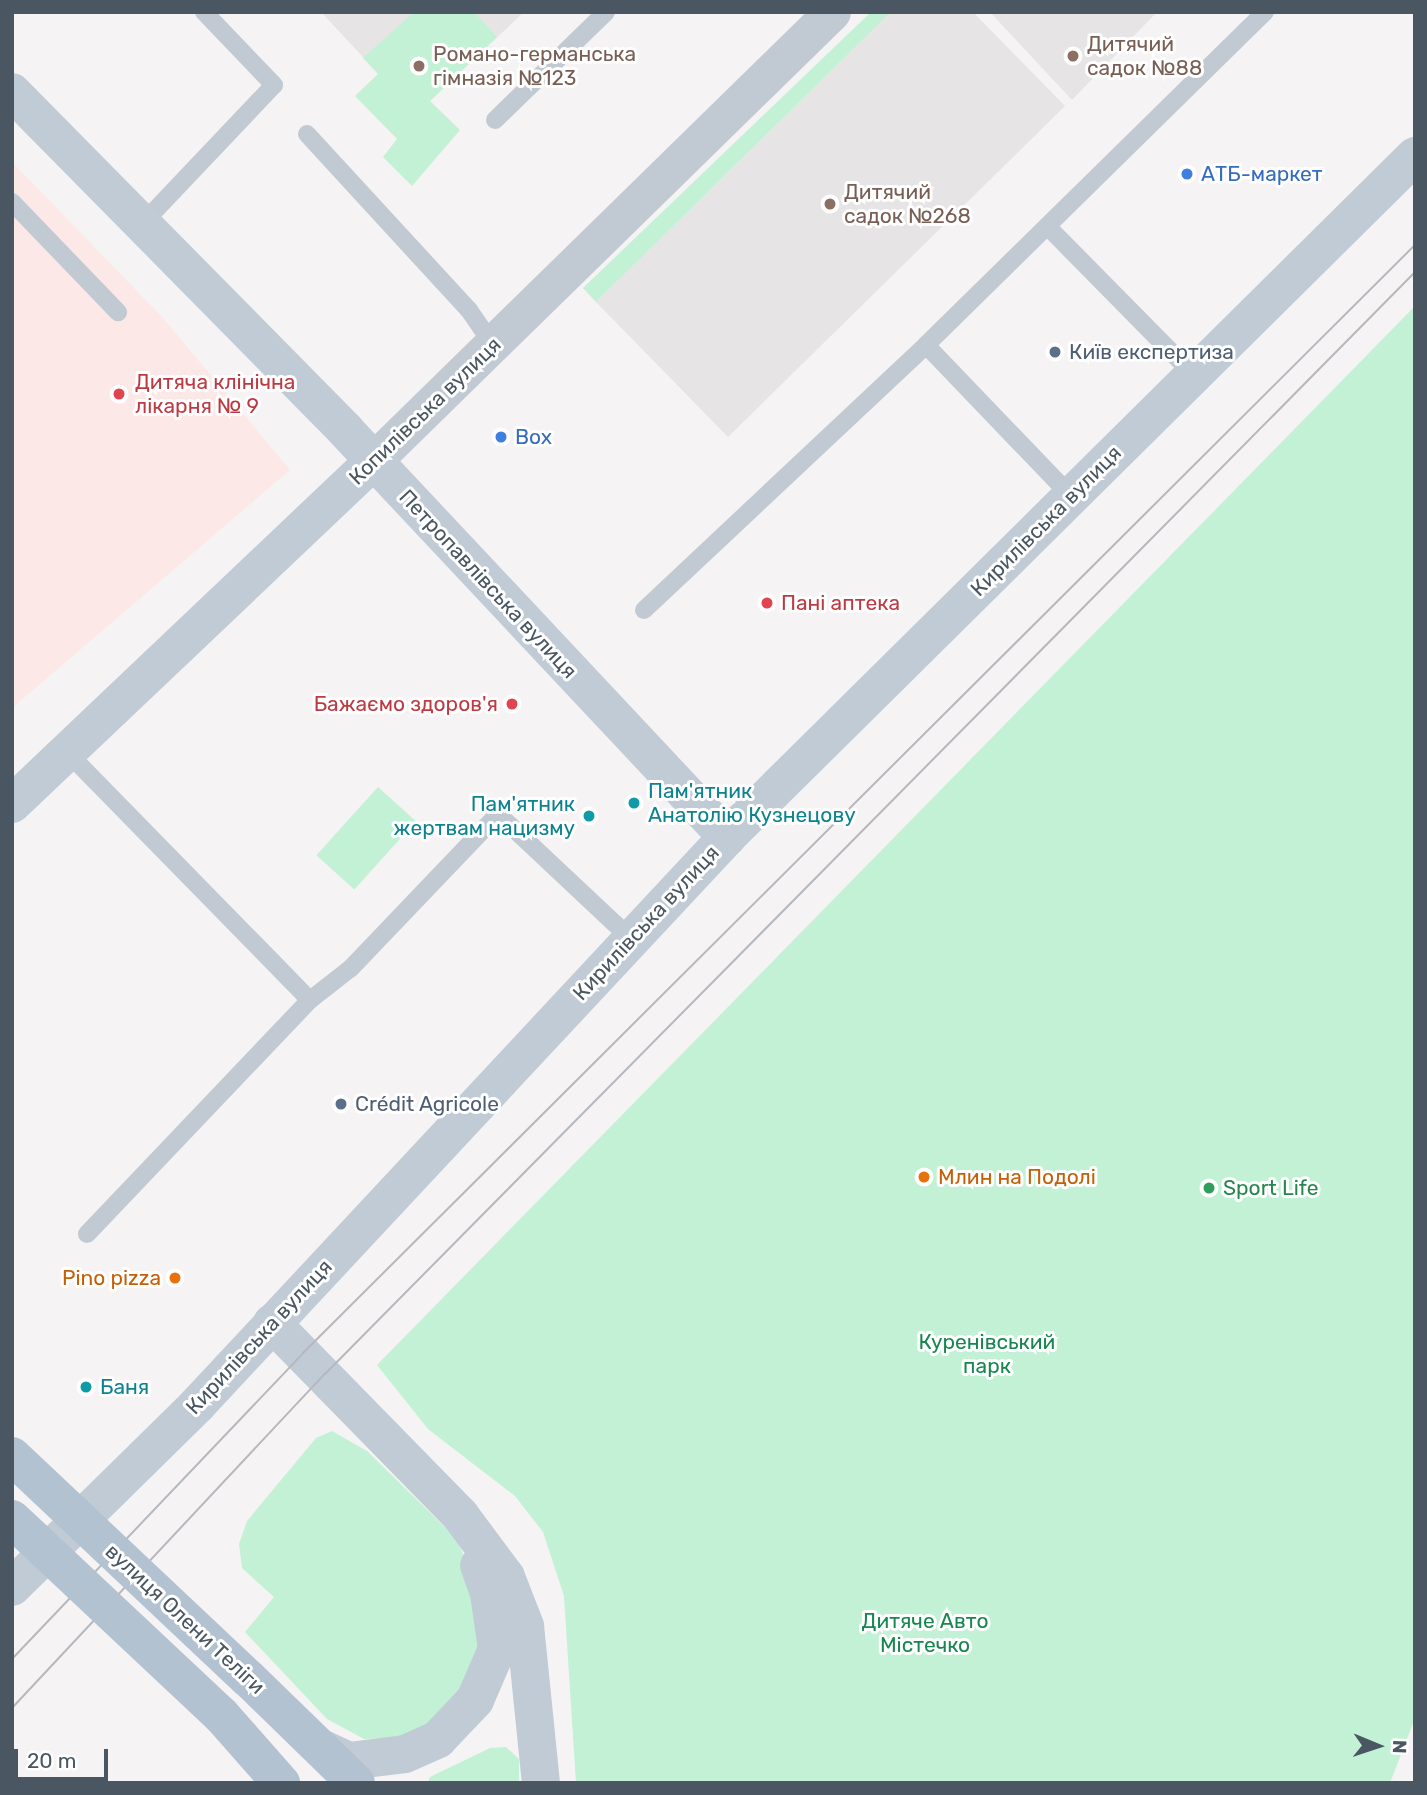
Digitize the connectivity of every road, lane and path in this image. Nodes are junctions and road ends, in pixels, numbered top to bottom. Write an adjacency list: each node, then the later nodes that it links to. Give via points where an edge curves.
1 (204, 12): 10 (lane, via 274,85)
2 (606, 12): 6 (lane)
3 (832, 12): 13 (street, Копилівська вулиця)
4 (1265, 12): 11 (lane)
5 (12, 92): 10 (main road, Петропавлівська вулиця)
6 (495, 120)
7 (307, 134): 13 (lane, via 469,310)
8 (1415, 156): 15 (main road, Кирилівська вулиця)
9 (12, 202): 12 (lane)
10 (143, 223): 16 (main road, Петропавлівська вулиця)
11 (1048, 227): 14 (lane); 15 (lane)
12 (118, 312)
13 (493, 345): 16 (street, Копилівська вулиця)
14 (926, 345): 17 (lane); 18 (lane)
15 (1194, 375): 17 (main road, Кирилівська вулиця)
16 (373, 461): 19 (main road, Копилівська вулиця); 21 (main road, Петропавлівська вулиця)
17 (1071, 496): 21 (main road, Кирилівська вулиця)
18 (644, 610)
19 (67, 752): 20 (main road, Копилівська вулиця); 23 (lane)
20 (12, 804)
21 (727, 837): 22 (main road, Кирилівська вулиця)
22 (630, 938): 23 (lane, via 498,814 351,968); 25 (main road, Кирилівська вулиця)
23 (310, 1000): 24 (lane)
24 (87, 1234)
25 (272, 1323): 27 (main road); 29 (main road, Кирилівська вулиця, via 197,1405)
26 (12, 1456): 30 (main road, вулиця Олени Теліги, bridge)
27 (460, 1514): 30 (main road, via 489,1593 496,1649 475,1700 438,1739 405,1754 349,1761); 33 (main road, via 506,1577 525,1626)
28 (12, 1519): 31 (main road, bridge, via 222,1715)
29 (12, 1587)
30 (323, 1749): 32 (main road, вулиця Олени Теліги)
31 (281, 1783)
32 (356, 1783)
33 (541, 1783)

